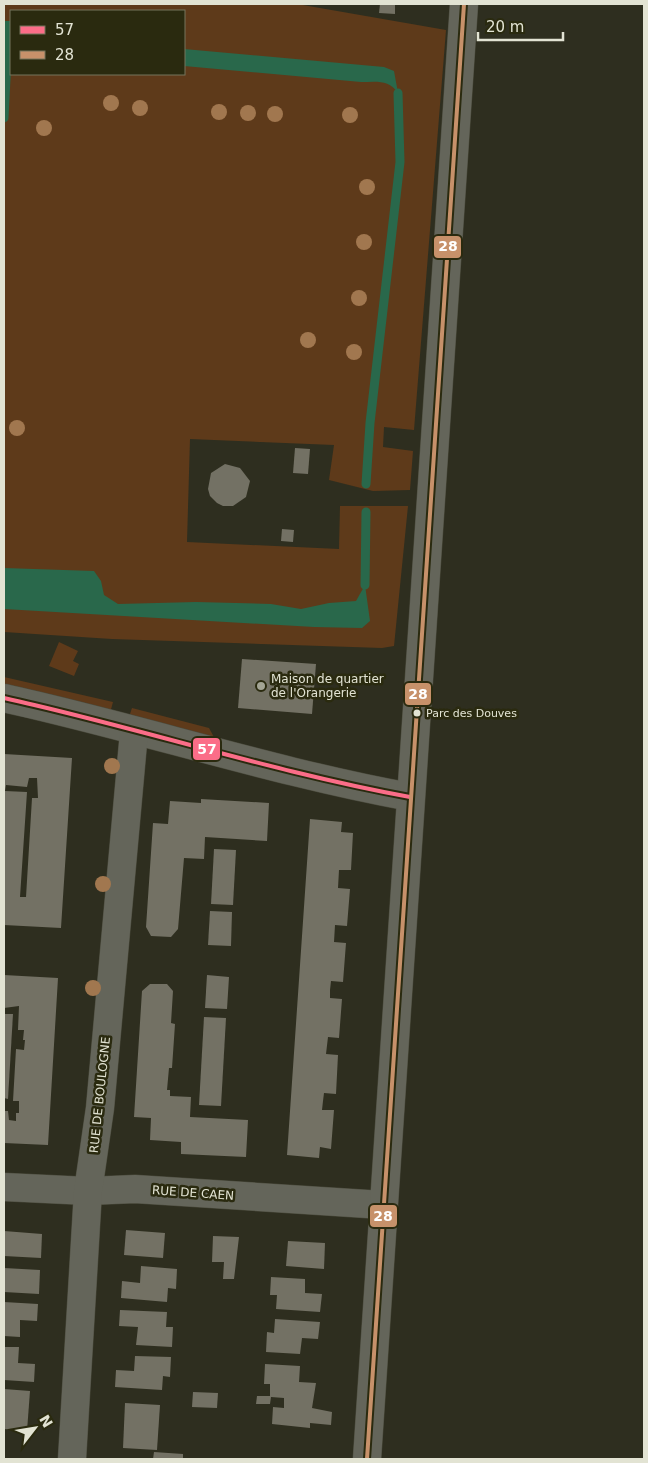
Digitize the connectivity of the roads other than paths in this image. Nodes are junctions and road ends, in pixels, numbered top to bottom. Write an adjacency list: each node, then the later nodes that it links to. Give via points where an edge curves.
1 (464, 4): 4 (street)
2 (4, 698): 3 (street, via 64,711)
3 (134, 732): 4 (street); 6 (street, RUE DE BOULOGNE, via 100,1108)
4 (410, 797): 7 (street)
5 (4, 1187): 6 (street, RUE DE CAEN)
6 (88, 1191): 7 (street, RUE DE CAEN, via 134,1189); 8 (street, RUE DE BOULOGNE)
7 (383, 1205): 9 (street)
8 (72, 1459)
9 (367, 1459)

